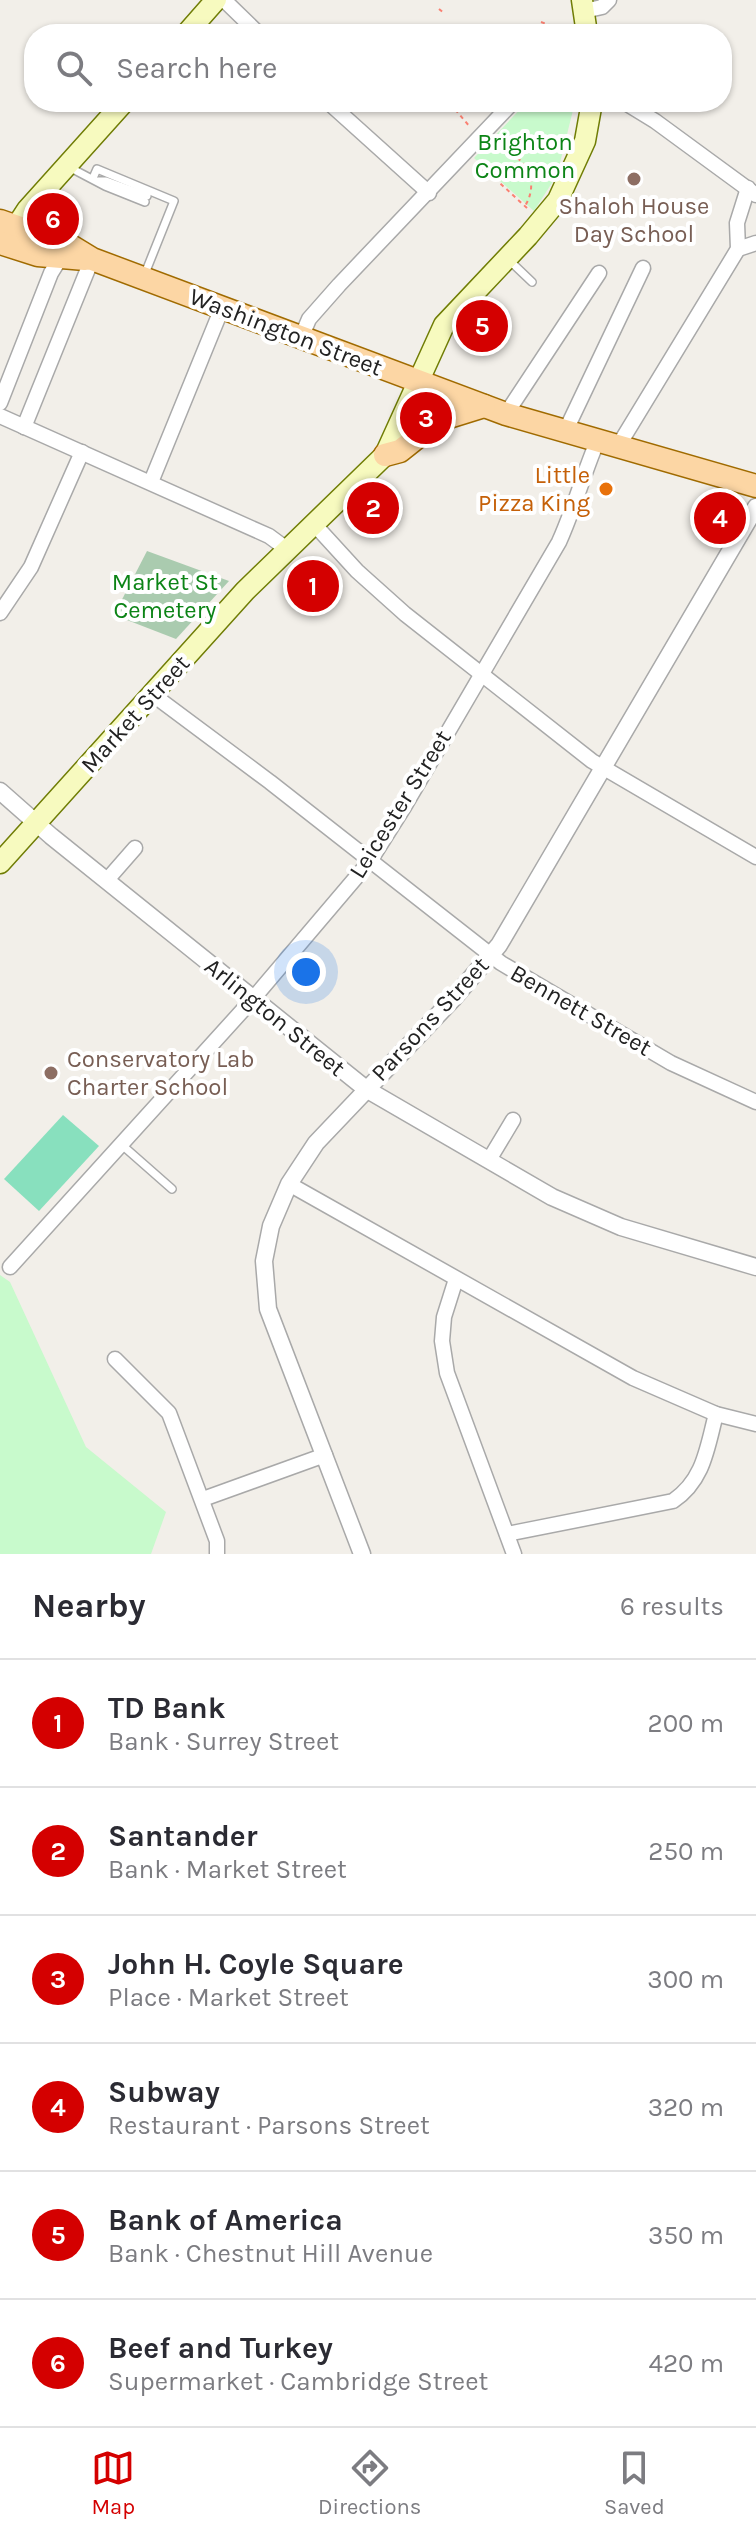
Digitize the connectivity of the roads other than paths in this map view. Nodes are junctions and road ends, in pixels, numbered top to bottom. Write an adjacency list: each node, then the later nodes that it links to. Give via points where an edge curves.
1 (216, 0): 5 (main road)
2 (224, 0): 6 (street)
3 (609, 0): 4 (street, via 602,7)
4 (583, 6)
5 (195, 24)
6 (249, 24)
7 (115, 112): 12 (main road)
8 (339, 112): 15 (street)
9 (504, 112): 15 (street)
10 (584, 112): 21 (main road, Market Street, via 585,141 566,185)
11 (640, 112): 14 (street)
12 (66, 166): 13 (lane); 17 (main road)
13 (95, 180): 16 (lane); 25 (lane, via 97,169 174,201)
14 (752, 191): 19 (street, via 737,223)
15 (429, 193): 28 (street, via 339,285 309,319)
16 (146, 199)
17 (5, 234): 20 (main road, Washington Street, via 38,255)
18 (756, 243): 19 (street)
19 (738, 249): 36 (street, Leicester Street)
20 (64, 251): 22 (main road, Washington Street); 30 (street)
21 (507, 258): 26 (lane); 29 (main road, Market Street, via 444,325)
22 (92, 259): 25 (main road, Washington Street); 34 (street)
23 (643, 268): 35 (street)
24 (599, 273): 32 (street)
25 (143, 278): 27 (main road, Washington Street)
26 (532, 282)
27 (222, 308): 28 (main road, Washington Street); 39 (street)
28 (301, 338): 29 (main road, Washington Street)
29 (418, 382): 31 (main road, Washington Street); 38 (main road, Market Street)
30 (0, 403)
31 (484, 406): 32 (main road, Washington Street); 38 (main road, via 439,420 405,448)
32 (506, 414): 35 (main road, Washington Street)
33 (0, 416): 34 (street)
34 (24, 427): 37 (street)
35 (565, 432): 36 (main road, Washington Street)
36 (607, 445): 40 (main road, Washington Street); 45 (street, Leicester Street, via 586,467 559,542)
37 (82, 452): 39 (street); 44 (street, via 31,567)
38 (385, 455): 42 (main road, Market Street)
39 (151, 482): 43 (street, via 269,536)
40 (756, 486)
41 (756, 507): 47 (street, Parsons Street)
42 (314, 524): 43 (main road, Market Street); 45 (street, via 367,580)
43 (288, 550): 46 (main road, Market Street)
44 (0, 613)
45 (480, 675): 47 (street); 52 (street, Leicester Street)
46 (152, 694): 49 (main road, Market Street); 52 (street, Bennett Street)
47 (603, 767): 51 (street); 55 (street, Parsons Street)
48 (0, 791): 49 (street, Arlington Street)
49 (36, 823): 53 (main road, Market Street); 54 (street, Arlington Street)
50 (135, 848): 54 (street)
51 (756, 857)
52 (370, 861): 55 (street, Bennett Street); 56 (street, Leicester Street)
53 (0, 863)
54 (107, 880): 56 (street, Arlington Street)
55 (490, 954): 57 (street, Parsons Street); 58 (street, Bennett Street, via 671,1063)
56 (252, 1000): 57 (street, Arlington Street); 60 (street, Leicester Street)
57 (366, 1089): 61 (street, Arlington Street); 62 (street, Parsons Street, via 316,1143)
58 (756, 1102)
59 (513, 1120): 61 (street)
60 (122, 1145): 63 (lane); 64 (street, Leicester Street)
61 (489, 1160): 65 (street, Arlington Street, via 552,1197 621,1227)
62 (289, 1184): 66 (street); 70 (street, Parsons Street, via 271,1226 264,1261 268,1309)
63 (172, 1189)
64 (10, 1267)
65 (756, 1267)
66 (456, 1279): 68 (street, via 633,1378); 72 (street, via 444,1317 447,1373)
67 (115, 1359): 71 (street, via 169,1413)
68 (716, 1414): 69 (street); 72 (street, via 699,1474 689,1491 673,1501)
69 (756, 1424)
70 (325, 1455): 71 (street); 74 (street, Parsons Street)
71 (203, 1499): 73 (street)
72 (507, 1534): 75 (street)
73 (217, 1554)
74 (362, 1554)
75 (514, 1554)

